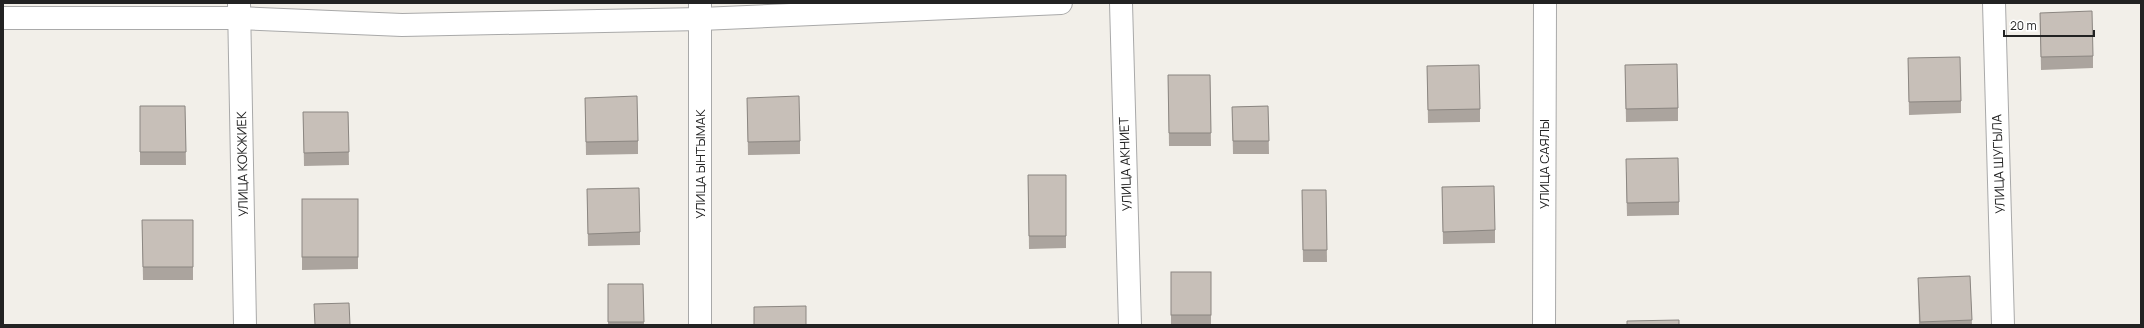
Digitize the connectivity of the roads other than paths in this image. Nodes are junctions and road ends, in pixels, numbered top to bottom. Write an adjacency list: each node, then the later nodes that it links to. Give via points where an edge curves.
1 (1061, 3): 6 (street)
2 (1121, 3): 10 (street, УЛИЦА АКНИЕТ)
3 (1545, 3): 11 (street, УЛИЦА САЯЛЫ)
4 (1994, 3): 12 (street, УЛИЦА ШУГЫЛА)
5 (239, 10): 6 (street, via 402,25); 7 (street); 8 (street, УЛИЦА КОКЖИЕК)
6 (700, 11): 9 (street, УЛИЦА ЫНТЫМАК)
7 (3, 18)
8 (245, 325)
9 (700, 325)
10 (1130, 325)
11 (1544, 325)
12 (2003, 325)

